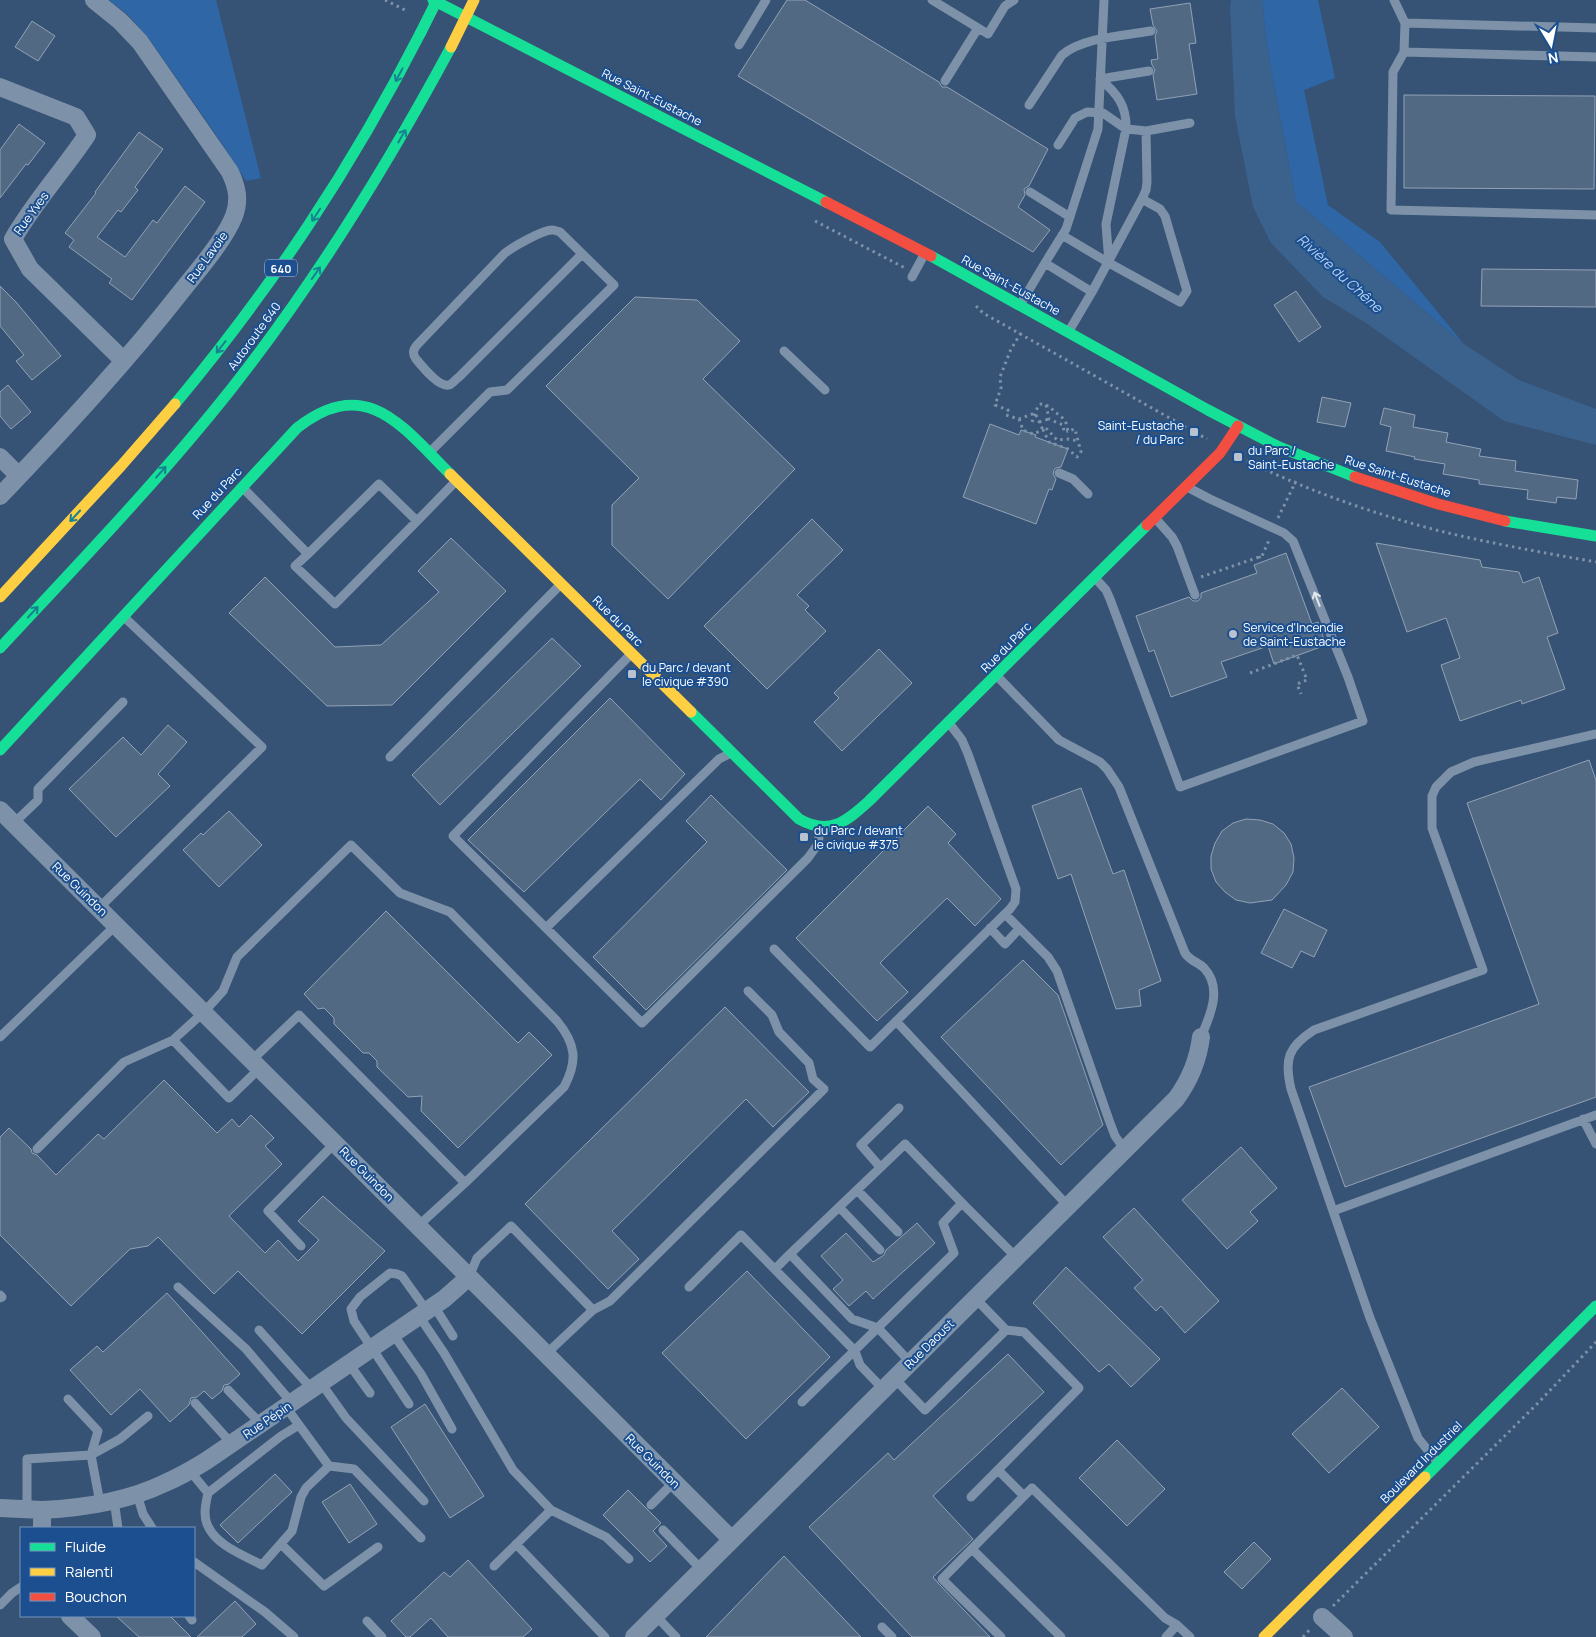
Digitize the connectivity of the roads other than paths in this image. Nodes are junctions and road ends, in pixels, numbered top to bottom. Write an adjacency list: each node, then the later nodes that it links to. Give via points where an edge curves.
1 (94, 0): 42 (street, Rue Lavoie, via 140,42 224,162 238,193 236,211 227,229 168,309)
2 (433, 0): 33 (main road, Rue Saint-Eustache)
3 (437, 0): 61 (main road, Autoroute 640 / 640, one-way to 61, bridge, via 379,111 284,263 160,423)
4 (474, 0): 63 (main road, Autoroute 640 / 640, one-way to 4, bridge, via 175,457 288,313 342,234 411,121)
5 (766, 0): 15 (lane)
6 (932, 0): 11 (lane)
7 (1014, 0): 11 (lane, via 1005,6 988,34)
8 (1104, 0): 14 (lane)
9 (1394, 0): 10 (lane)
10 (1405, 23): 12 (lane); 16 (lane)
11 (978, 28): 20 (lane)
12 (1596, 28)
13 (1151, 31): 14 (lane)
14 (1102, 39): 19 (lane); 22 (lane, via 1077,46 1062,55)
15 (740, 45)
16 (1404, 52): 17 (lane); 30 (lane, via 1393,72 1391,210)
17 (1596, 57)
18 (1149, 71): 19 (lane)
19 (1100, 79): 23 (lane); 25 (lane, via 1121,102)
20 (945, 81)
21 (0, 87): 42 (street, Rue Yves, via 76,117 87,135 13,239 30,270)
22 (1029, 105)
23 (1099, 112): 25 (lane); 27 (lane, via 1087,112 1075,118); 31 (lane, via 1098,129)
24 (1190, 124): 26 (lane)
25 (1126, 129): 26 (lane); 36 (lane, via 1106,224)
26 (1146, 130): 29 (lane, via 1147,182)
27 (1058, 146)
28 (1030, 192): 31 (lane)
29 (1142, 199): 36 (lane); 36 (lane, via 1160,209 1165,216 1187,291 1180,302)
30 (1596, 215)
31 (1070, 217): 32 (lane)
32 (1062, 236): 35 (lane); 36 (lane)
33 (925, 253): 37 (lane); 39 (main road, Rue Saint-Eustache)
34 (582, 254): 34 (lane, via 449,385 442,385 416,360 413,355 417,344 513,247 552,230 560,232); 45 (lane, via 614,285 506,390 490,392)
35 (1045, 263): 38 (lane); 39 (lane)
36 (1109, 264): 38 (lane)
37 (912, 277)
38 (1092, 292): 40 (lane)
39 (1020, 305): 40 (main road, Rue Saint-Eustache)
40 (1068, 332): 44 (main road, Rue Saint-Eustache)
41 (784, 351): 43 (lane)
42 (124, 361): 48 (street, Rue Lavoie)
43 (824, 390)
44 (1238, 426): 50 (main road, Rue du Parc, via 1220,453); 56 (main road, Rue Saint-Eustache, via 1326,466 1424,500 1507,521)
45 (430, 453): 49 (main road, Rue du Parc); 51 (main road, Rue du Parc, via 400,424 380,411 361,405 338,406 307,419)
46 (0, 457): 48 (street)
47 (1059, 473): 52 (lane, via 1073,480)
48 (19, 476): 53 (street, Rue Lavoie)
49 (457, 480): 55 (lane); 59 (main road, Rue du Parc)
50 (1186, 486): 54 (main road, Rue du Parc); 58 (lane, one-way to 50, via 1110,599 1180,787 1364,721 1297,548 1289,536)
51 (242, 487): 57 (lane); 62 (main road, Rue du Parc)
52 (1088, 494)
53 (0, 496)
54 (1155, 518): 58 (main road, Rue du Parc); 60 (lane, via 1172,537)
55 (417, 521): 57 (lane, via 379,484); 57 (lane, via 335,604 295,566)
56 (1596, 536)
57 (308, 554)
58 (1095, 578): 65 (main road, Rue du Parc)
59 (561, 584): 64 (main road, Rue du Parc); 71 (lane)
60 (1195, 595)
61 (0, 597)
62 (123, 616): 69 (main road, Rue du Parc); 75 (lane, via 262,747)
63 (0, 648)
64 (631, 654): 70 (main road, Rue du Parc); 78 (lane, via 453,836)
65 (996, 675): 67 (main road, Rue du Parc); 86 (lane, via 1059,740 1100,762 1119,788 1185,953 1204,968 1212,985 1214,1005)
66 (123, 702): 73 (lane, via 38,789 38,800)
67 (949, 722): 74 (main road, Rue du Parc, via 858,813 838,825); 76 (lane, via 968,754 1016,889 1015,902)
68 (1596, 734): 102 (lane, via 1474,762 1451,772 1436,786 1431,806 1432,828 1483,970 1314,1030 1295,1044 1288,1070 1291,1090)
69 (0, 750)
70 (731, 753): 74 (main road, Rue du Parc, via 799,819); 78 (lane, via 718,759)
71 (390, 757)
72 (0, 810): 73 (street, Rue Guindon)
73 (13, 824): 75 (street, Rue Guindon)
74 (820, 827): 78 (lane, via 818,844 808,858 642,1023)
75 (100, 908): 77 (street, Rue Guindon)
76 (1005, 914): 79 (lane); 80 (lane)
77 (116, 925): 83 (street, Rue Guindon); 85 (lane)
78 (546, 928)
79 (990, 928): 80 (lane, via 1005,944); 84 (lane)
80 (1019, 929): 95 (lane, via 1058,971 1115,1136)
81 (774, 948): 84 (lane, via 870,1047)
82 (748, 991): 115 (lane, via 772,1015 779,1032 810,1063 814,1079 824,1089 610,1301)
83 (204, 1012): 87 (lane); 88 (street, Rue Guindon); 97 (lane, via 224,991 236,957 351,845 400,893 450,912 557,1021 570,1039 573,1063 564,1087)
84 (896, 1021): 100 (lane)
85 (0, 1037)
86 (1201, 1038): 95 (street, Rue Daoust, via 1188,1082 1176,1099)
87 (173, 1040): 88 (lane, via 230,1098); 94 (lane, via 124,1062)
88 (256, 1064): 92 (street, Rue Guindon); 97 (lane, via 300,1015)
89 (899, 1108): 96 (lane, via 861,1145)
90 (1596, 1115): 91 (lane)
91 (1583, 1119): 93 (lane); 102 (lane)
92 (335, 1143): 103 (street, Rue Guindon); 105 (lane, via 268,1211)
93 (1596, 1144)
94 (37, 1150)
95 (1125, 1150): 100 (street, Rue Daoust)
96 (880, 1167): 98 (lane); 99 (lane, via 905,1144)
97 (465, 1183): 103 (lane)
98 (857, 1190): 101 (lane); 104 (lane)
99 (962, 1203): 108 (lane); 117 (lane, via 943,1223 954,1253)
100 (1068, 1206): 108 (street, Rue Daoust)
101 (838, 1207): 106 (lane); 107 (lane)
102 (1333, 1211): 142 (lane, via 1370,1318 1418,1438)
103 (418, 1226): 110 (street, Rue Guindon)
104 (898, 1232)
105 (301, 1246)
106 (880, 1250)
107 (790, 1254): 109 (lane); 117 (lane, via 852,1318)
108 (1016, 1257): 113 (street, Rue Daoust)
109 (775, 1269): 112 (lane, via 741,1235); 123 (lane)
110 (470, 1277): 115 (lane, via 477,1258 511,1226); 116 (street, Rue Pépin); 124 (street, Rue Guindon)
111 (178, 1287): 135 (lane, via 246,1349)
112 (689, 1287)
113 (975, 1298): 119 (lane); 125 (street, Rue Daoust)
114 (1596, 1306): 142 (main road, Boulevard Industriel)
115 (593, 1310): 124 (lane)
116 (427, 1311): 120 (street, Rue Pépin); 121 (lane); 122 (lane, via 402,1276 390,1273 384,1276 351,1308 354,1321); 156 (lane, via 444,1353 513,1470)
117 (878, 1328): 123 (lane); 125 (lane)
118 (259, 1330): 128 (lane)
119 (1006, 1330): 127 (lane, via 925,1410); 144 (lane, via 1024,1332 1079,1388)
120 (393, 1334): 122 (street, Rue Pépin); 139 (lane, via 421,1374)
121 (453, 1336)
122 (372, 1348): 126 (street, Rue Pépin); 134 (lane)
123 (854, 1351): 127 (lane, via 860,1365); 132 (lane)
124 (546, 1354): 146 (street, Rue Guindon)
125 (910, 1362): 127 (street, Rue Daoust)
126 (349, 1364): 128 (street, Rue Pépin); 130 (lane)
127 (889, 1384): 162 (street, Rue Daoust)
128 (317, 1386): 135 (street, Rue Pépin); 152 (lane)
129 (228, 1390): 137 (lane)
130 (370, 1392)
131 (68, 1399): 141 (lane, via 98,1431)
132 (802, 1402)
133 (195, 1403): 140 (lane)
134 (409, 1404)
135 (289, 1405): 137 (street, Rue Pépin); 138 (lane)
136 (148, 1416): 141 (lane, via 120,1439)
137 (261, 1424): 140 (street, Rue Pépin)
138 (299, 1425): 143 (lane); 147 (lane)
139 (452, 1429)
140 (232, 1444): 145 (street, Rue Pépin)
141 (92, 1455): 151 (lane); 155 (lane, via 27,1459)
142 (1439, 1464): 190 (main road, Boulevard Industriel)
143 (329, 1466): 161 (lane, via 354,1469); 163 (lane, via 306,1488 292,1531)
144 (998, 1470): 149 (lane); 150 (lane)
145 (190, 1471): 147 (lane); 148 (street, Rue Pépin)
146 (674, 1482): 153 (lane); 162 (street, Rue Guindon)
147 (208, 1493): 163 (lane, via 207,1523 225,1545 262,1565)
148 (137, 1494): 151 (street, Rue Pépin); 159 (lane)
149 (1024, 1496): 166 (lane); 177 (lane, via 1032,1488 1165,1618)
150 (971, 1497)
151 (107, 1501): 155 (street, Rue Pépin, via 71,1508); 158 (lane)
152 (424, 1501)
153 (651, 1505)
154 (0, 1508): 155 (street, Rue Pépin)
155 (34, 1509): 157 (street)
156 (551, 1510): 164 (lane); 167 (lane, via 606,1537)
157 (42, 1527)
158 (118, 1527)
159 (151, 1527)
160 (664, 1530): 170 (lane)
161 (421, 1538)
162 (732, 1540): 170 (street, Rue Daoust)
163 (281, 1544): 165 (lane, via 324,1586)
164 (516, 1544): 169 (lane); 182 (lane)
165 (378, 1547)
166 (972, 1548): 186 (lane, via 942,1579); 187 (lane)
167 (629, 1559)
168 (195, 1563): 180 (lane, via 265,1612)
169 (494, 1566)
170 (702, 1570): 173 (street, Rue Daoust)
171 (20, 1588): 172 (lane)
172 (0, 1605)
173 (656, 1616): 183 (street, Rue Daoust); 184 (lane)
174 (71, 1617): 179 (street)
175 (1322, 1618): 191 (street)
176 (367, 1621): 181 (lane)
177 (1178, 1625): 188 (lane); 189 (lane)
178 (882, 1627): 185 (lane)
179 (92, 1637)
180 (294, 1637)
181 (382, 1637)
182 (606, 1637)
183 (634, 1637)
184 (676, 1637)
185 (892, 1637)
186 (1001, 1637)
187 (1061, 1637)
188 (1166, 1637)
189 (1190, 1637)
190 (1264, 1637)
191 (1344, 1637)

